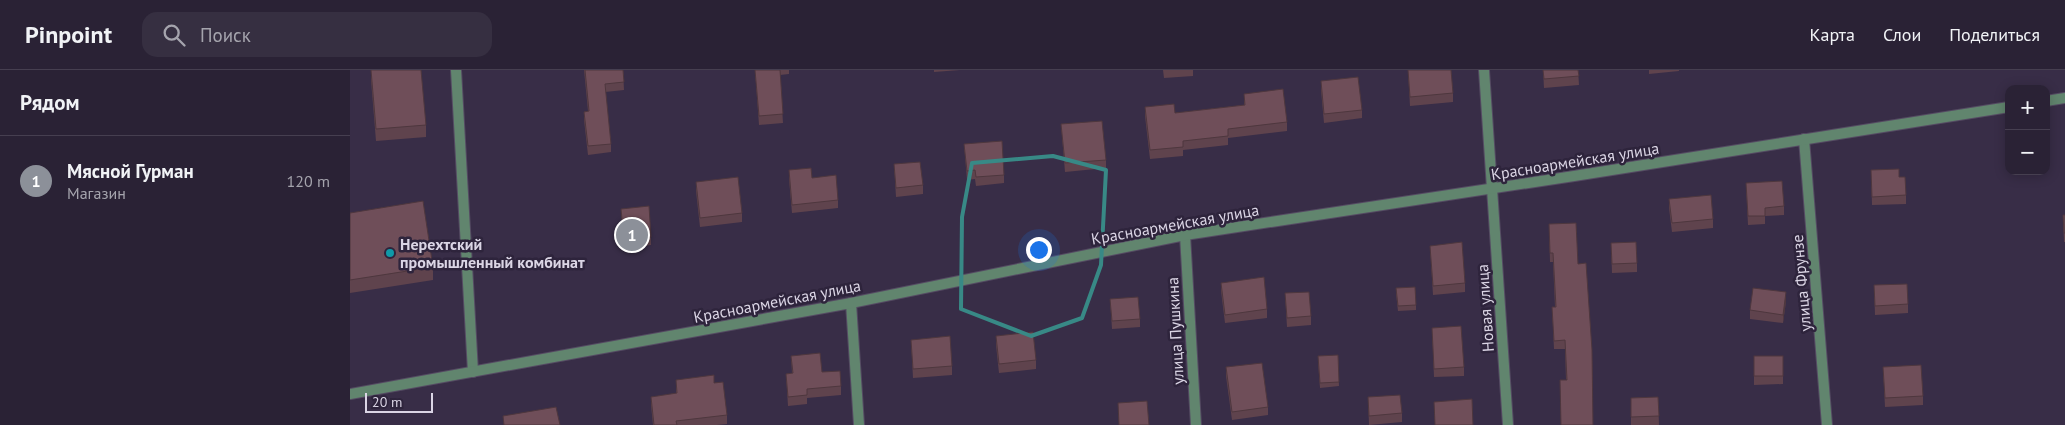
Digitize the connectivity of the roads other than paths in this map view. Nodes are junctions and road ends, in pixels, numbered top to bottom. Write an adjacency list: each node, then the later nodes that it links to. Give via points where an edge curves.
1 (456, 70): 10 (street)
2 (1484, 70): 7 (street, Новая улица)
3 (2065, 98): 4 (street)
4 (2050, 100)
5 (2005, 108): 6 (street, Красноармейская улица)
6 (1804, 139): 7 (street, Красноармейская улица); 15 (street, улица Фрунзе)
7 (1492, 189): 8 (street, Красноармейская улица); 14 (street, Новая улица)
8 (1185, 235): 9 (street, Красноармейская улица); 13 (street, улица Пушкина)
9 (851, 302): 10 (street, Красноармейская улица); 12 (street)
10 (473, 372): 11 (street, Красноармейская улица)
11 (350, 394)
12 (859, 425)
13 (1196, 425)
14 (1508, 425)
15 (1828, 425)

